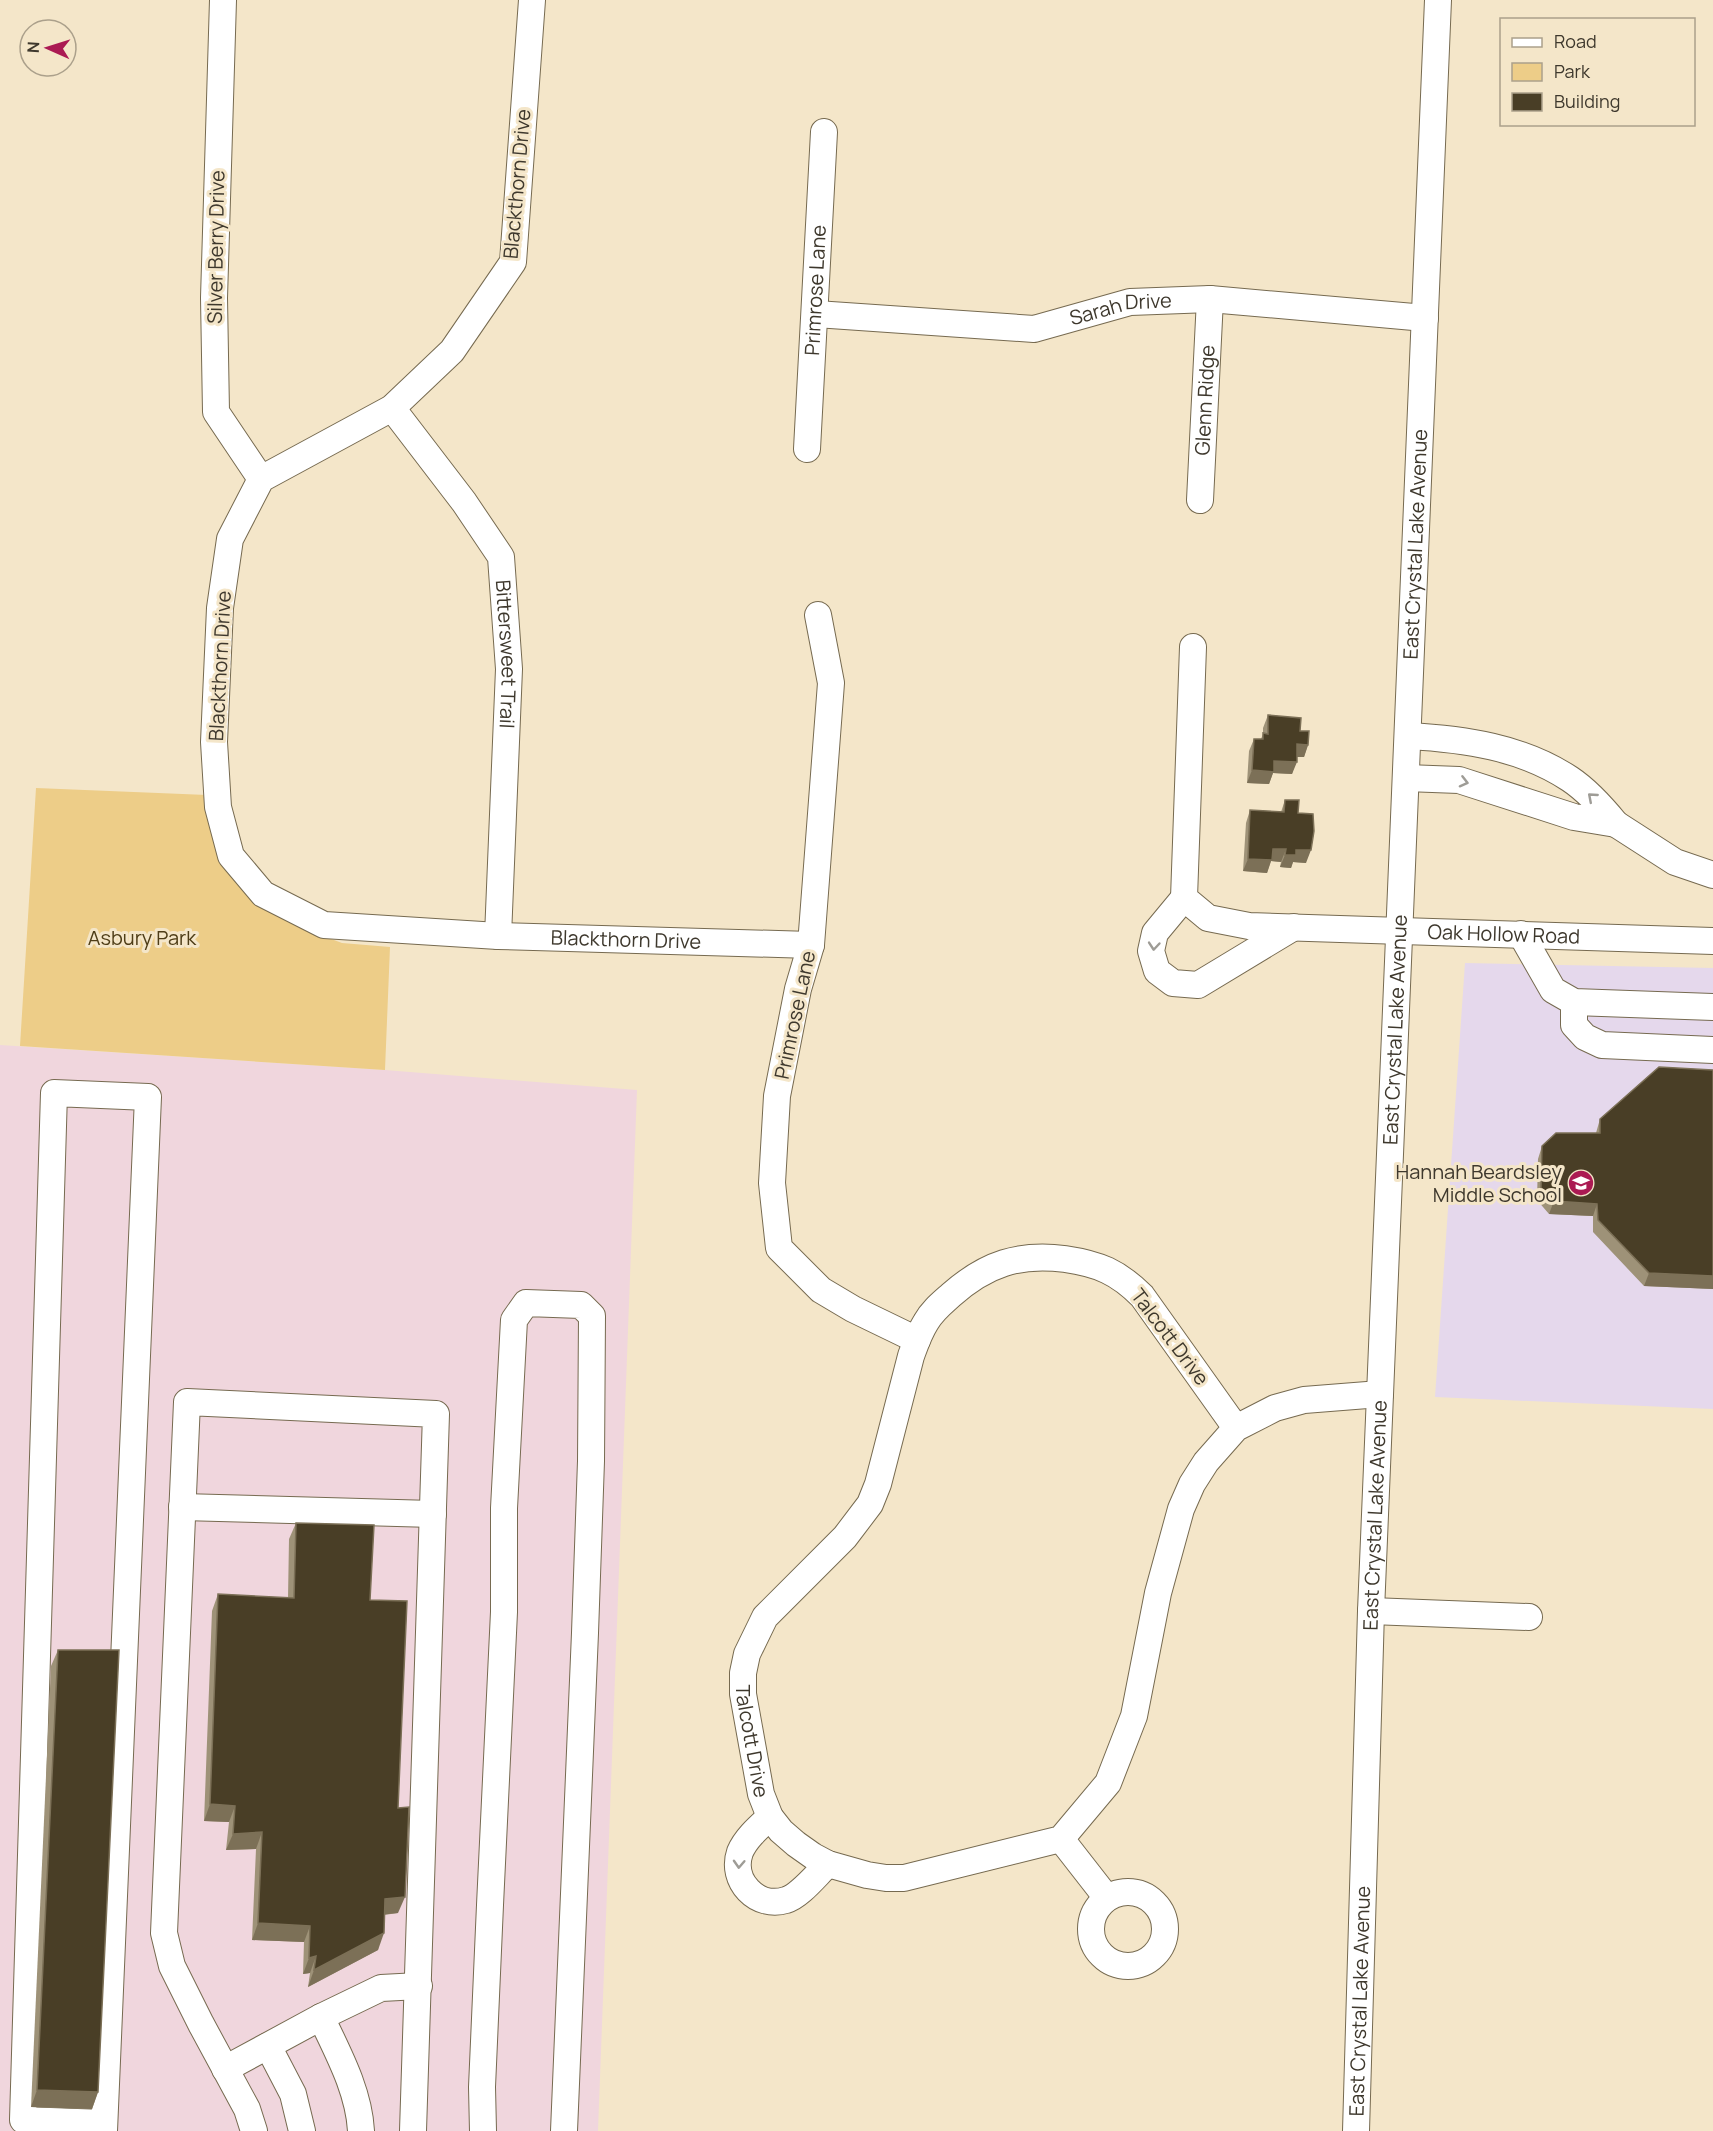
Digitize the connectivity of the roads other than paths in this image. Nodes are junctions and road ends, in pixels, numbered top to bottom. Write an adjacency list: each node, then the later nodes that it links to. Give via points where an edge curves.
1 (223, 0): 10 (street, Silver Berry Drive, via 214,298 216,412)
2 (532, 0): 8 (street, Blackthorn Drive, via 513,262 453,351)
3 (1438, 0): 7 (street, East Crystal Lake Avenue)
4 (824, 132): 6 (street, Primrose Lane)
5 (1210, 299): 6 (street, Sarah Drive, via 1130,302 1034,329); 7 (street, Sarah Drive); 11 (street, Glenn Ridge)
6 (816, 314): 9 (street, Primrose Lane)
7 (1425, 318): 14 (street, East Crystal Lake Avenue)
8 (392, 408): 10 (street, Blackthorn Drive); 22 (street, Bittersweet Trail, via 501,557 509,669)
9 (807, 449)
10 (261, 479): 22 (street, Blackthorn Drive, via 230,539 220,608 214,742 218,807 231,856 262,894 324,925)
11 (1200, 500)
12 (818, 615): 24 (street, Primrose Lane, via 831,683)
13 (1193, 647): 18 (street)
14 (1408, 736): 15 (street, East Crystal Lake Avenue); 16 (street, one-way to 14, via 1571,779 1537,762 1505,749 1455,739)
15 (1406, 778): 16 (street, one-way to 16, via 1458,780 1574,817); 20 (street, East Crystal Lake Avenue)
16 (1616, 824): 17 (street, via 1675,862)
17 (1713, 875)
18 (1184, 898): 19 (street, Oak Hollow Road, via 1208,918 1249,926); 19 (street, one-way to 19, via 1155,933 1151,951 1157,971 1173,983 1198,985)
19 (1294, 927): 20 (street, Oak Hollow Road)
20 (1400, 929): 21 (street, Oak Hollow Road); 29 (street, East Crystal Lake Avenue)
21 (1521, 934): 23 (street, Oak Hollow Road); 25 (street, via 1553,990)
22 (498, 936): 24 (street, Blackthorn Drive)
23 (1713, 941)
24 (810, 945): 28 (street, Primrose Lane, via 777,1096 772,1183 778,1248 821,1290)
25 (1574, 1002): 26 (street); 27 (street, via 1574,1025 1585,1037 1602,1045)
26 (1713, 1007)
27 (1713, 1050)
28 (917, 1340): 30 (street, Talcott Drive, via 937,1307 979,1273 999,1264 1036,1256 1099,1266 1126,1280 1142,1296); 35 (street, Talcott Drive, via 870,1504 845,1537 765,1617 747,1654 743,1694 761,1794)
29 (1380, 1394): 30 (street, via 1304,1400 1275,1408); 33 (street, East Crystal Lake Avenue)
30 (1236, 1428): 36 (street, via 1206,1462 1181,1509 1158,1593 1134,1716 1108,1783)
31 (182, 1507): 32 (street); 32 (street, via 187,1402 436,1414); 42 (street, via 164,1933 172,1966)
32 (433, 1514): 39 (street)
33 (1371, 1611): 34 (street); 50 (street, East Crystal Lake Avenue)
34 (1528, 1617)
35 (770, 1816): 37 (street, Talcott Drive, via 796,1844); 37 (street, one-way to 37, via 746,1841 738,1859 740,1877 750,1893 765,1900 786,1900)
36 (1061, 1839): 37 (street, Talcott Drive, via 904,1878 867,1875); 38 (street)
37 (828, 1863)
38 (1107, 1898)
39 (419, 1986): 40 (street, via 381,1988); 47 (street)
40 (321, 2017): 41 (street); 46 (street, via 347,2073 361,2118)
41 (268, 2046): 42 (street); 45 (street, via 293,2094)
42 (225, 2069): 44 (street)
43 (104, 2127): 43 (street, via 23,2120 54,1093 148,1097)
44 (254, 2131)
45 (302, 2131)
46 (361, 2131)
47 (413, 2131)
48 (483, 2131): 49 (street, via 514,1320 526,1303 581,1305 592,1317 591,1461)
49 (564, 2131)
50 (1356, 2131)

